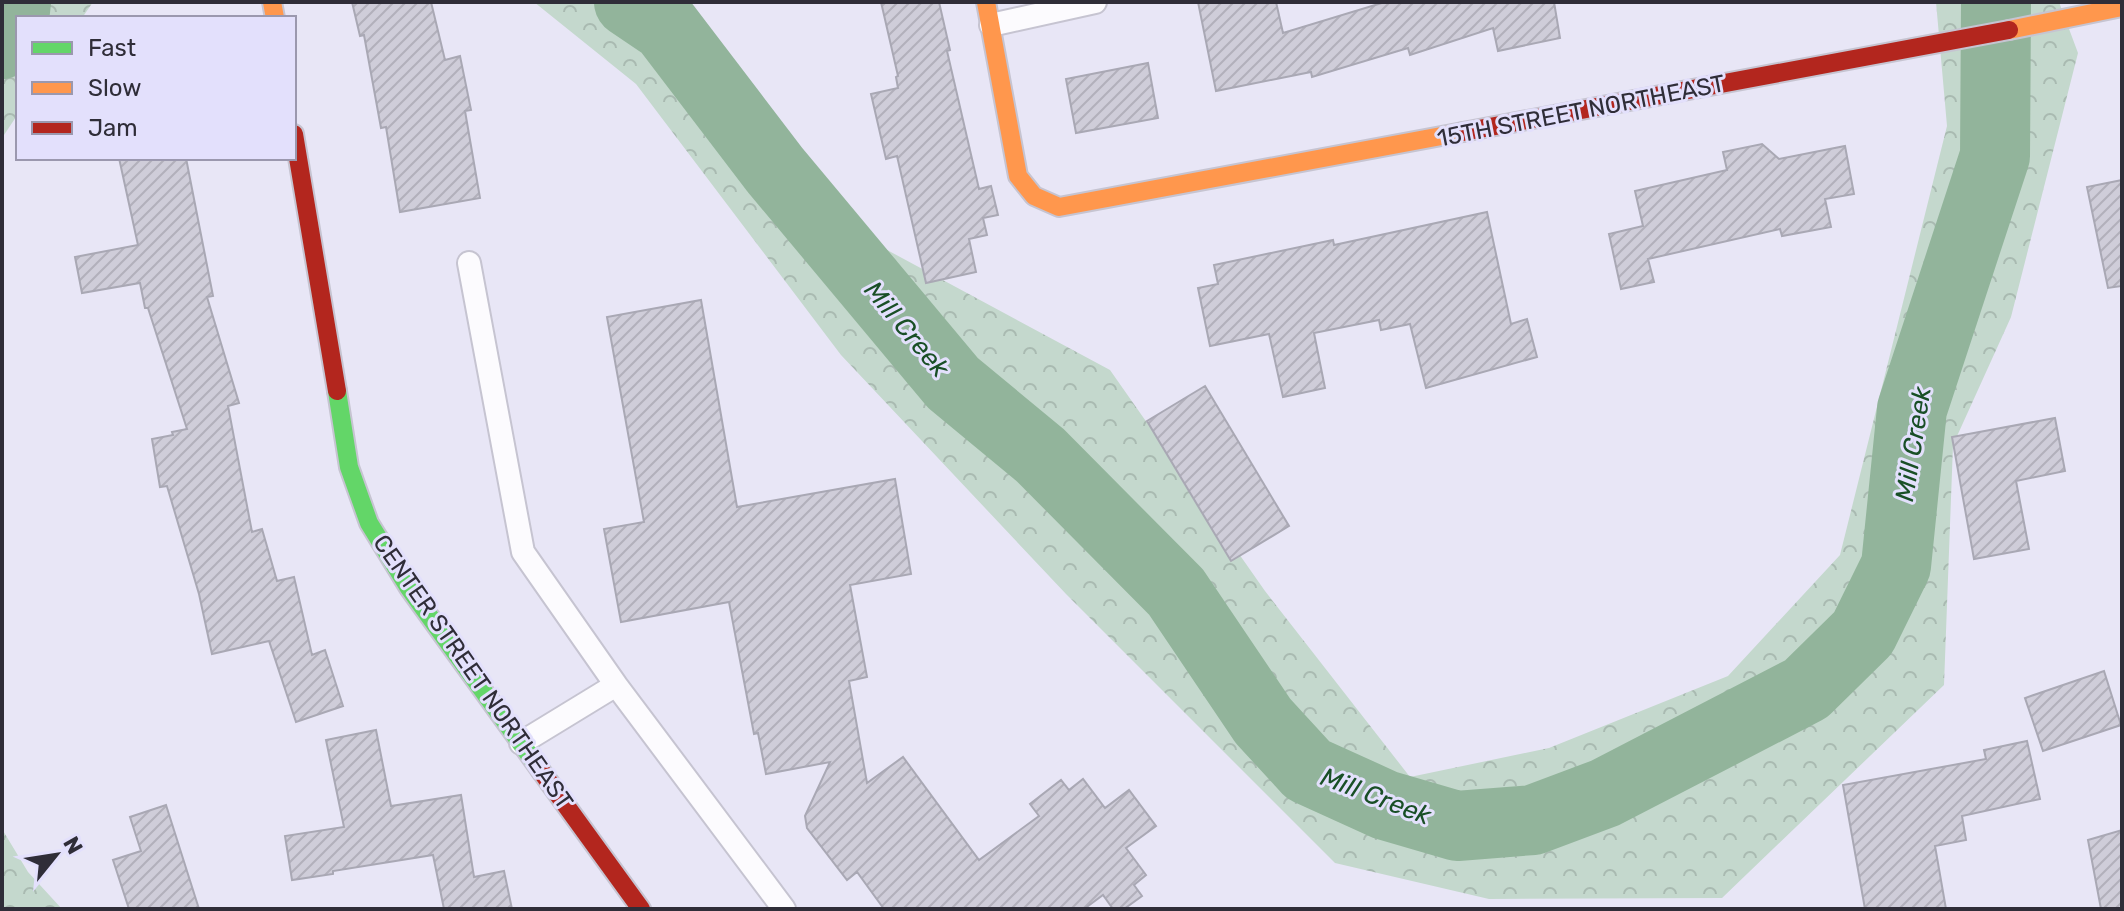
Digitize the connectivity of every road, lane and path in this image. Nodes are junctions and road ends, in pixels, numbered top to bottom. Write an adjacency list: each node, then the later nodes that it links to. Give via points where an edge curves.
1 (986, 2): 4 (street)
2 (1095, 2): 4 (lane)
3 (2122, 7): 4 (street, 15TH STREET NORTHEAST, via 1059,207 1027,192 1018,176)
4 (991, 25)
5 (296, 146): 8 (street, CENTER STREET NORTHEAST, via 356,492 409,588)
6 (469, 263): 7 (lane, via 523,552)
7 (616, 685): 8 (lane); 10 (lane)
8 (521, 743): 9 (street, CENTER STREET NORTHEAST)
9 (641, 909)
10 (784, 909)

